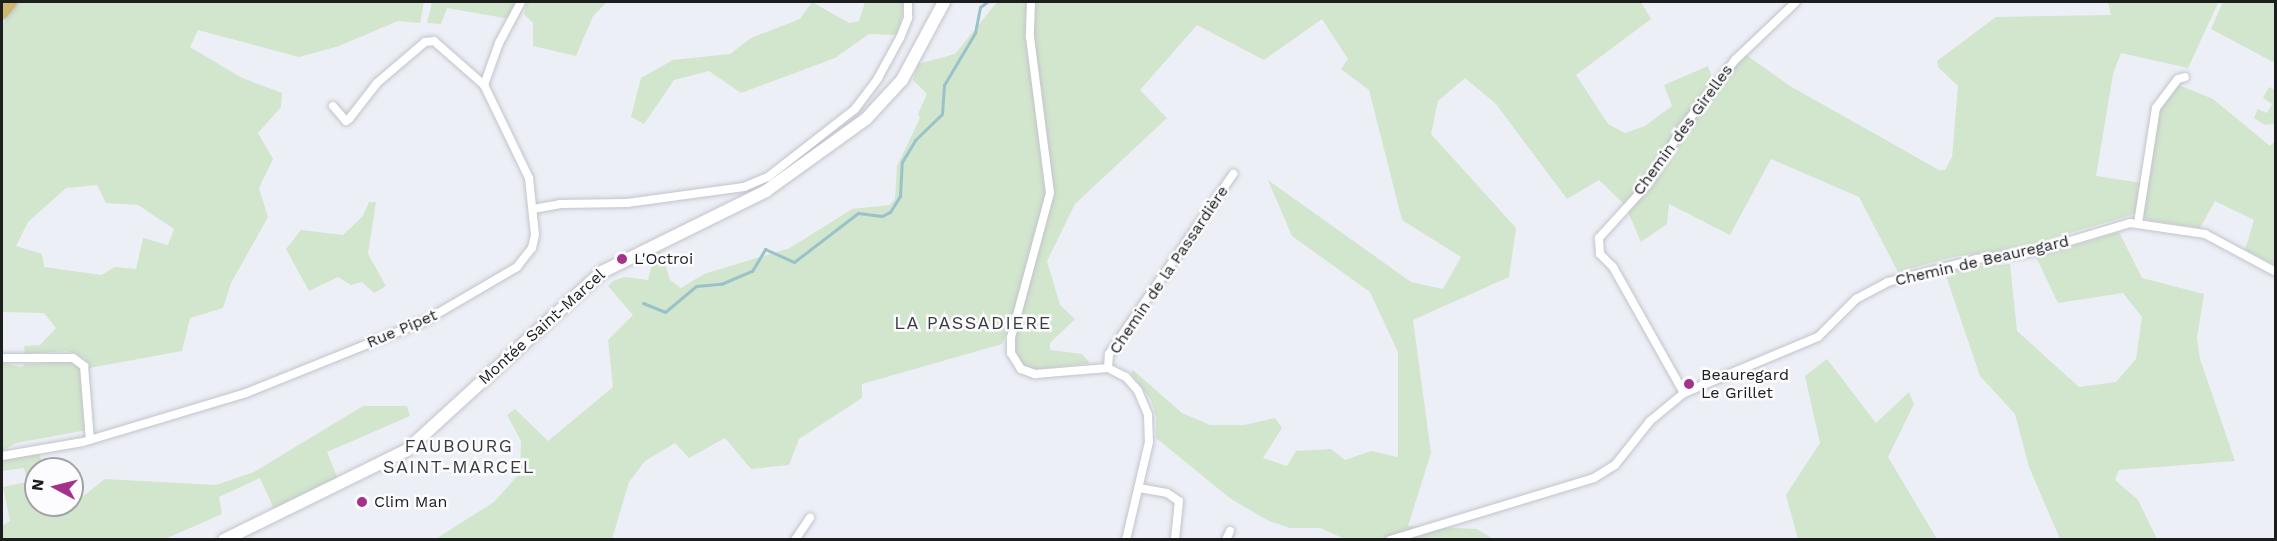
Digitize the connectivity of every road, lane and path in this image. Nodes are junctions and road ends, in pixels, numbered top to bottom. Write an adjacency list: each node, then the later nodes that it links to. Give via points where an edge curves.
1 (10, 2): 7 (main road)
2 (521, 2): 9 (street, via 499,43)
3 (908, 2): 12 (street, via 908,18 900,38 855,109)
4 (944, 2): 12 (main road, Montée Saint-Marcel, via 887,100)
5 (1031, 2): 17 (street, Chemin de la Passardière, via 1030,37 1050,193 1010,345 1015,362 1035,374)
6 (1796, 2): 18 (street, Chemin des Girelles, via 1735,60 1683,127 1648,184 1599,238 1600,254 1613,267)
7 (2, 12)
8 (2185, 77): 14 (street, via 2178,79 2156,108)
9 (484, 85): 10 (street, via 434,41 425,42 377,83 349,119); 13 (street, Rue Pipet, via 530,178)
10 (333, 106)
11 (1233, 174): 17 (street, Chemin de la Passardière, via 1109,354)
12 (772, 181): 13 (street, via 627,203); 23 (main road, Montée Saint-Marcel, via 602,272 407,450)
13 (533, 209): 19 (street, Rue Pipet, via 534,241 524,260 472,296 423,322 246,393)
14 (2138, 223): 15 (street, Chemin de Beauregard, via 2205,234); 18 (street, Chemin de Beauregard, via 2033,252 1977,260 1888,282 1856,299 1818,337)
15 (2276, 272)
16 (2, 358): 19 (street, via 73,358 84,366)
17 (1108, 368): 21 (street, Chemin de la Passardière, via 1132,383 1148,415 1149,442)
18 (1684, 393): 27 (street, Chemin de Beauregard, via 1650,421 1615,465 1594,478)
19 (90, 440): 20 (street, Rue Pipet)
20 (2, 456)
21 (1139, 488): 25 (street, Chemin de la Passardière); 26 (street, via 1167,493 1179,501)
22 (810, 519): 24 (street)
23 (224, 540)
24 (795, 540)
25 (1126, 540)
26 (1174, 540)
27 (1390, 540)

